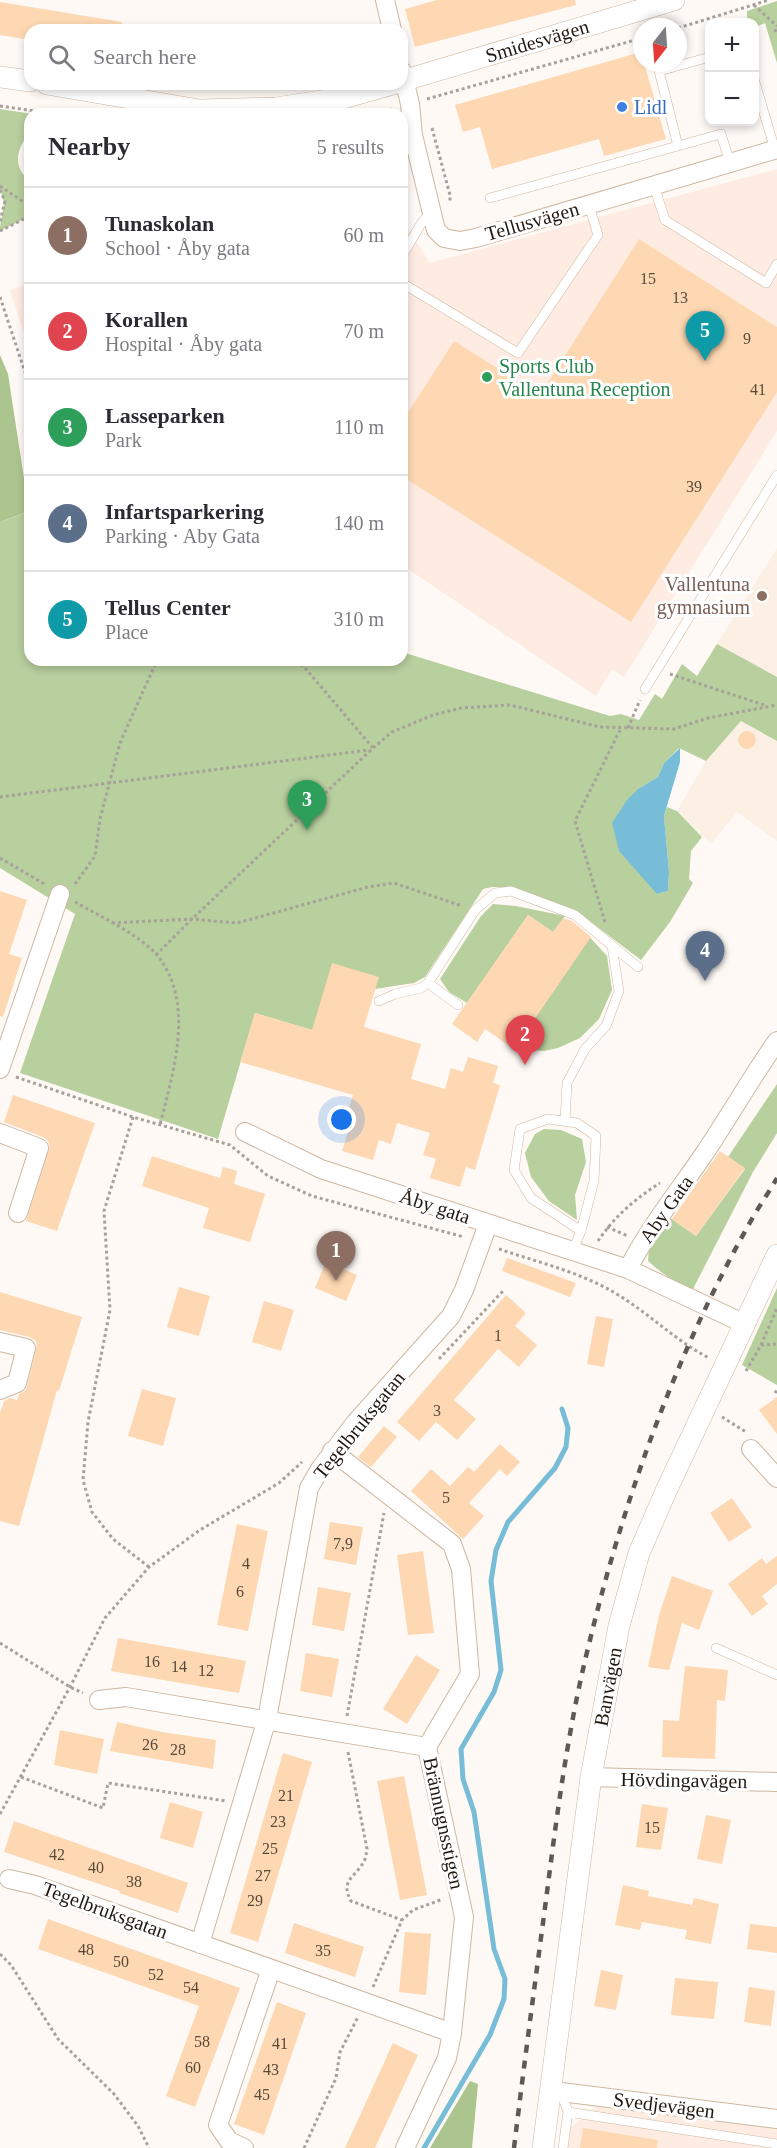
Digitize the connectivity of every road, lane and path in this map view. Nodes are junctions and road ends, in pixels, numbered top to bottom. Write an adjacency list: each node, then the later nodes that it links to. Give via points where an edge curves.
1 (385, 0): 5 (street)
2 (674, 0): 11 (street, Smidesvägen)
3 (768, 0): 4 (path)
4 (754, 5): 6 (path); 7 (path)
5 (391, 24)
6 (687, 25)
7 (776, 29)
8 (633, 41): 17 (path)
9 (705, 58): 24 (lane, via 659,71)
10 (0, 77): 12 (street)
11 (408, 77)
12 (24, 80)
13 (79, 90): 19 (street, Smidesvägen)
14 (367, 90): 20 (street, Smidesvägen)
15 (404, 90): 17 (street, Tellusvägen)
16 (759, 95): 26 (lane)
17 (410, 104): 21 (path); 23 (street, Tellusvägen)
18 (0, 106): 22 (path)
19 (186, 108)
20 (276, 108)
21 (395, 108)
22 (24, 109)
23 (408, 123)
24 (678, 146): 27 (lane, via 721,134); 30 (lane)
25 (408, 148): 33 (street, Tellusvägen)
26 (776, 150): 27 (street, Tellusvägen)
27 (730, 163): 28 (street, Tellusvägen)
28 (654, 186): 32 (street, Tellusvägen); 38 (lane, via 665,219 685,232 766,283)
29 (0, 188): 31 (path); 35 (path, via 5,201)
30 (490, 198)
31 (24, 201)
32 (589, 205): 33 (street, Tellusvägen, via 460,241 444,238 436,230); 39 (lane, via 598,236 518,353)
33 (431, 212): 37 (lane)
34 (24, 219): 36 (path)
35 (0, 222)
36 (0, 231)
37 (408, 246)
38 (777, 264)
39 (408, 288)
40 (0, 297): 41 (path)
41 (24, 369)
42 (777, 475): 45 (lane)
43 (154, 666): 52 (path, via 120,743)
44 (301, 666): 51 (path)
45 (657, 669): 46 (lane); 48 (path)
46 (645, 688): 50 (path)
47 (777, 705): 48 (path)
48 (766, 706): 50 (path, via 674,729)
49 (621, 728): 50 (path); 51 (path, via 600,727 510,705 461,708 392,732); 59 (path, via 575,821)
50 (628, 729)
51 (372, 749): 52 (path); 57 (path)
52 (108, 783): 53 (path); 55 (path, via 95,856)
53 (0, 797)
54 (0, 858): 55 (path)
55 (63, 895): 58 (path); 66 (street)
56 (476, 910): 57 (path, via 394,883 368,886 237,922); 59 (lane, via 495,893 512,891 575,915); 62 (lane)
57 (192, 919): 58 (path); 60 (path)
58 (112, 923): 60 (path)
59 (612, 946): 61 (lane); 68 (lane, via 619,991 606,1026 585,1049 567,1083)
60 (156, 955): 67 (path, via 172,983 180,1021 160,1125)
61 (638, 967)
62 (428, 983): 63 (lane); 64 (lane)
63 (379, 1001)
64 (458, 1005)
65 (777, 1041): 78 (street, Aby Gata, via 642,1242)
66 (6, 1072): 67 (path)
67 (133, 1117): 92 (path, via 104,1210 110,1310 88,1422 83,1480 92,1512 113,1539)
68 (565, 1121): 75 (lane, via 596,1136 594,1181); 75 (lane, via 548,1119 520,1129 514,1170 531,1198)
69 (245, 1132): 73 (street, Åby gata, via 321,1169)
70 (0, 1133): 72 (street, via 39,1148)
71 (662, 1182): 74 (path)
72 (18, 1213)
73 (488, 1224): 76 (street, Åby gata); 89 (street, Tegelbruksgatan, via 451,1316)
74 (607, 1227)
75 (581, 1231): 76 (lane)
76 (573, 1250): 78 (street, Åby gata)
77 (777, 1255): 81 (street, Banvägen)
78 (628, 1269): 81 (street)
79 (578, 1276): 85 (path, via 613,1292 688,1347)
80 (777, 1308): 84 (path)
81 (745, 1324): 85 (street, Banvägen)
82 (0, 1342): 86 (street, via 27,1348 17,1383)
83 (777, 1344): 84 (path)
84 (761, 1345): 85 (path, via 744,1374)
85 (725, 1366): 101 (street, Banvägen, via 639,1553 619,1626)
86 (0, 1390)
87 (726, 1409): 88 (path, via 722,1417 749,1433)
88 (751, 1449): 91 (street)
89 (332, 1452): 98 (street, Tegelbruksgatan, via 309,1488); 99 (street, Brännugnsstigen, via 452,1544 461,1569 470,1674)
90 (310, 1455): 92 (path, via 279,1483 200,1530)
91 (777, 1478)
92 (149, 1567): 96 (path, via 105,1618)
93 (0, 1643): 96 (path)
94 (716, 1648): 95 (lane)
95 (777, 1675)
96 (70, 1687): 100 (path)
97 (99, 1700): 98 (street, via 126,1697)
98 (267, 1719): 99 (street); 103 (street, Tegelbruksgatan)
99 (427, 1747): 109 (street, Brännugnsstigen, via 464,1917)
100 (21, 1777): 103 (path, via 103,1808 108,1783); 104 (path)
101 (591, 1777): 102 (street, Hövdingavägen); 110 (street, Banvägen)
102 (777, 1782)
103 (242, 1803): 106 (street, Tegelbruksgatan)
104 (0, 1814)
105 (9, 1879): 106 (street, Tegelbruksgatan)
106 (200, 1944): 108 (street, Tegelbruksgatan)
107 (0, 1954): 114 (path, via 58,2039 114,2094)
108 (271, 1969): 109 (street, Tegelbruksgatan); 115 (street, via 218,2125 229,2141)
109 (452, 2033): 116 (street, Brännugnsstigen, via 447,2058)
110 (556, 2093): 111 (lane); 112 (street, Svedjevägen); 117 (street, Banvägen)
111 (568, 2112): 113 (lane); 118 (lane)
112 (777, 2119)
113 (777, 2144)
114 (149, 2148)
115 (244, 2148)
116 (405, 2148)
117 (543, 2148)
118 (563, 2148)

